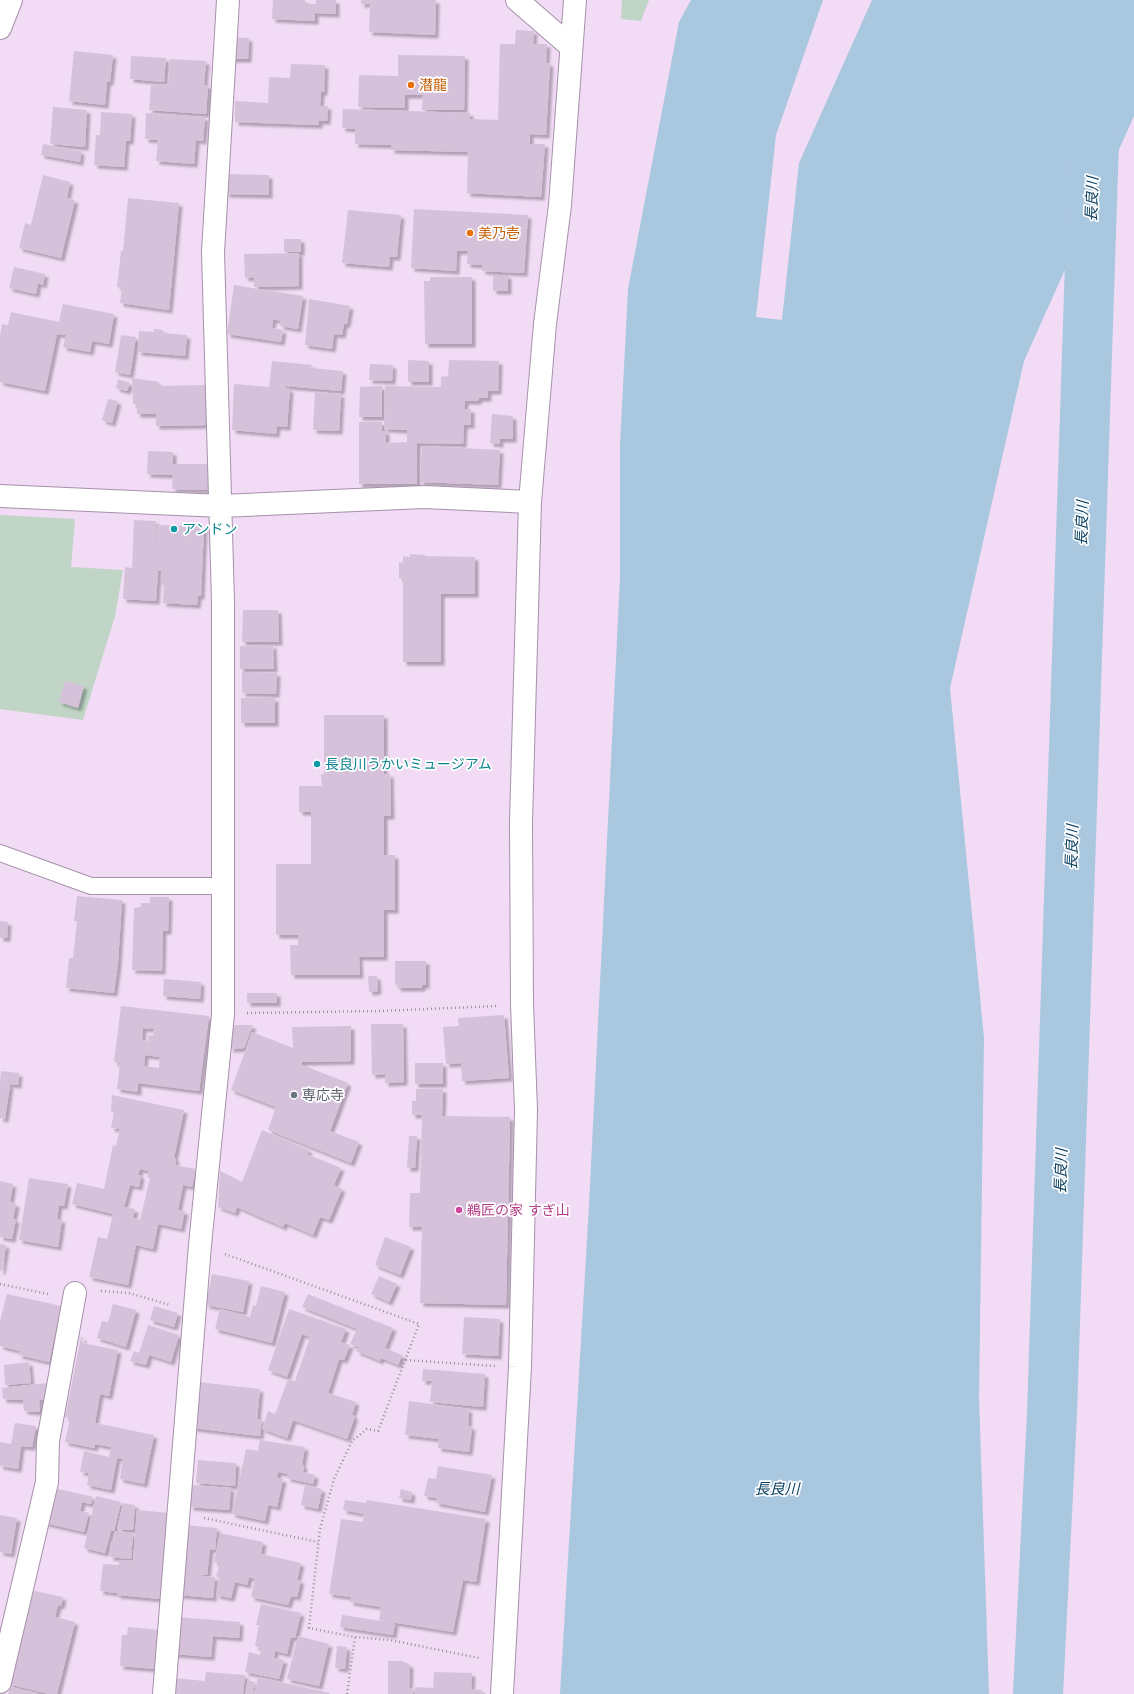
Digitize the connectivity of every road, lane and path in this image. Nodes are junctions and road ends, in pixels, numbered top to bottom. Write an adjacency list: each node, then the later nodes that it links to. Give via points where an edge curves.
1 (11, 0): 5 (street)
2 (228, 0): 9 (street, via 213,252)
3 (516, 0): 6 (street)
4 (575, 0): 6 (street)
5 (0, 28)
6 (570, 46): 8 (street, via 560,205 545,324)
7 (0, 496): 9 (street)
8 (530, 502): 9 (street, via 424,497); 12 (street, via 521,822)
9 (221, 506): 11 (street)
10 (0, 853): 11 (lane, via 91,886)
11 (223, 886): 13 (street)
12 (522, 1004): 13 (path, via 381,1011); 17 (street, via 526,1110)
13 (223, 1014): 14 (street)
14 (200, 1245): 16 (path, via 420,1324); 18 (street)
15 (75, 1292): 22 (street, via 48,1441 47,1482)
16 (406, 1360): 17 (path); 19 (path, via 378,1431 367,1429 352,1441 334,1479)
17 (520, 1368): 21 (street)
18 (178, 1513): 19 (path); 23 (street)
19 (318, 1542): 20 (path, via 309,1628)
20 (356, 1637): 21 (path, via 390,1640); 24 (path)
21 (503, 1663): 25 (street)
22 (0, 1682)
23 (164, 1694)
24 (347, 1694)
25 (502, 1694)

